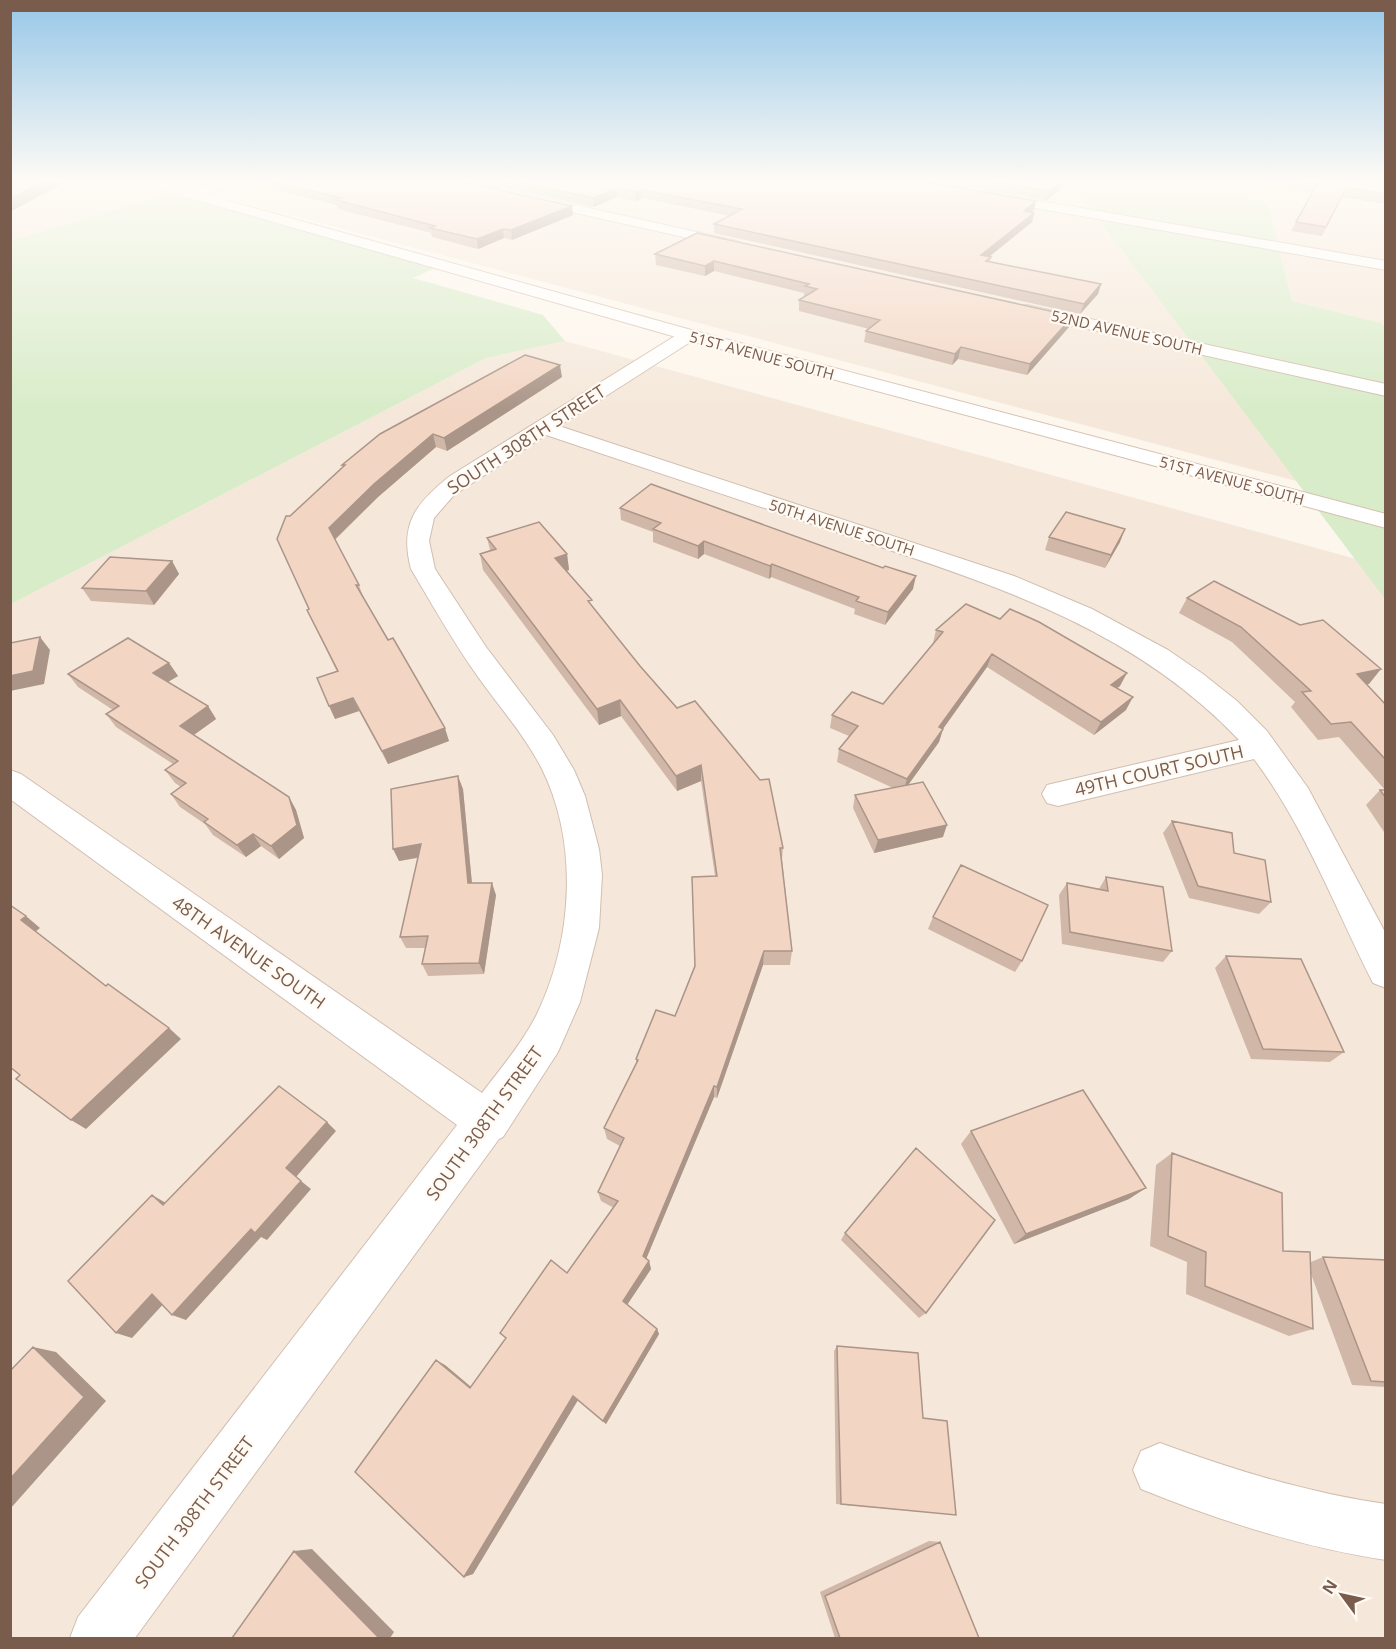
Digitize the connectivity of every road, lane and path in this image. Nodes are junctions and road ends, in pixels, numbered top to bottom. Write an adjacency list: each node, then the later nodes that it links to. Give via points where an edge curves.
1 (414, 257): 5 (street, 51ST AVENUE SOUTH)
2 (1335, 257): 3 (street)
3 (1386, 266)
4 (1012, 306): 6 (street, 52ND AVENUE SOUTH)
5 (689, 335): 7 (street, SOUTH 308TH STREET); 8 (street, 51ST AVENUE SOUTH)
6 (1386, 390)
7 (543, 427): 9 (street, 50TH AVENUE SOUTH, via 1005,581 1066,606 1134,642 1211,697); 13 (street, SOUTH 308TH STREET, via 448,488 425,512 416,540 423,569 457,625 557,768 578,826 585,872 585,913 578,952 564,993 548,1032)
8 (1386, 521)
9 (1261, 746): 11 (street, 49TH COURT SOUTH); 12 (street, 50TH AVENUE SOUTH, via 1299,801)
10 (10, 782): 13 (street, 48TH AVENUE SOUTH)
11 (1058, 794)
12 (1386, 971)
13 (488, 1122): 16 (street, SOUTH 308TH STREET)
14 (1160, 1470): 15 (street, via 1296,1515)
15 (1386, 1532)
16 (99, 1638)

